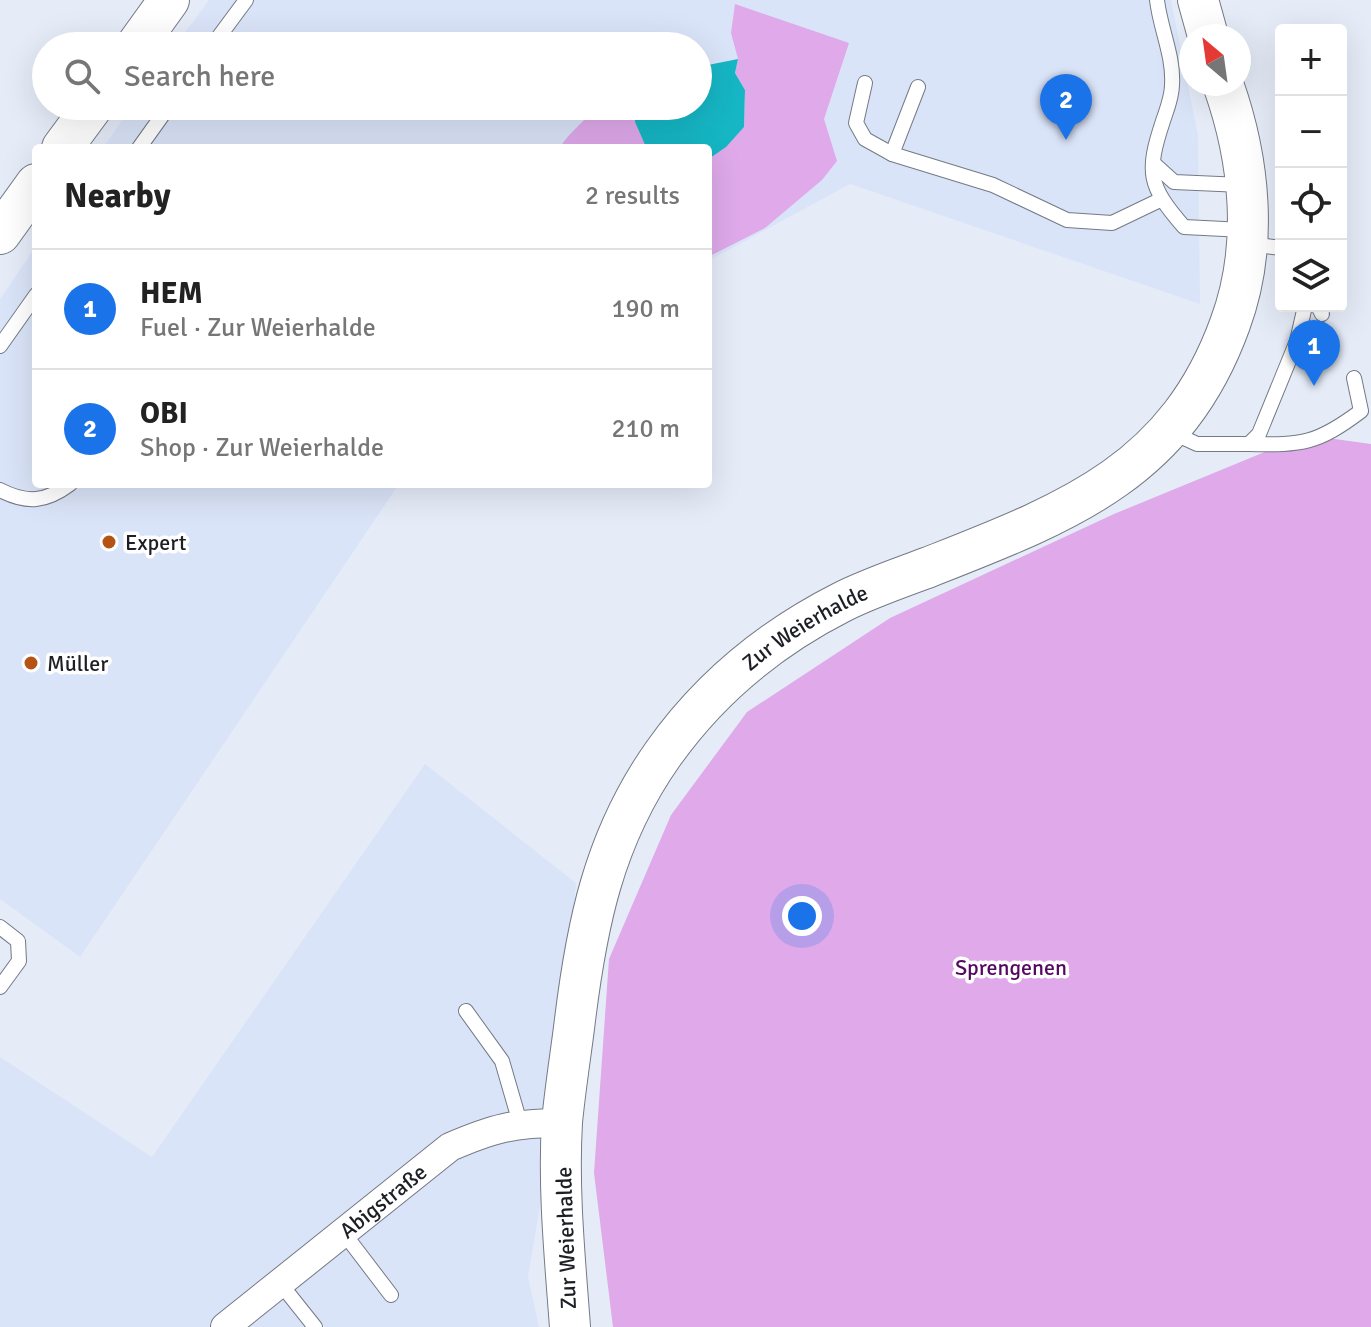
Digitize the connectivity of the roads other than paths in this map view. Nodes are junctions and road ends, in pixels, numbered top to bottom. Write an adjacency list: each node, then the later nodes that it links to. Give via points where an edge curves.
1 (169, 0): 6 (street)
2 (246, 0): 7 (lane)
3 (1157, 0): 16 (lane, via 1172,87)
4 (1198, 0): 5 (street)
5 (1205, 24)
6 (146, 32)
7 (222, 32)
8 (865, 83): 15 (lane, via 856,123 865,139)
9 (918, 87): 15 (lane)
10 (1226, 96): 17 (street, Zur Weierhalde)
11 (83, 120): 13 (street)
12 (159, 120): 14 (lane)
13 (65, 144)
14 (142, 144)
15 (892, 154): 19 (lane, via 993,185 1067,220 1112,223)
16 (1153, 163): 17 (lane, via 1174,182); 19 (lane)
17 (1246, 185): 21 (street, Zur Weierhalde)
18 (32, 190): 20 (street)
19 (1160, 200): 21 (lane, via 1184,227)
20 (0, 234)
21 (1259, 240): 26 (street, Zur Weierhalde, via 1223,344)
22 (32, 301): 24 (lane)
23 (1304, 312): 27 (lane, via 1259,434)
24 (0, 346)
25 (1354, 378): 27 (lane, via 1361,411 1340,427 1309,443)
26 (1168, 431): 27 (lane, via 1197,444); 34 (street, Zur Weierhalde, via 1123,474 1070,508 811,618 747,663 688,720 620,828 589,919)
27 (1249, 444)
28 (63, 488): 29 (lane, via 39,501)
29 (0, 490)
30 (0, 927): 31 (lane, via 18,941 19,961)
31 (0, 987)
32 (466, 1011): 33 (lane, via 502,1061)
33 (520, 1123): 34 (street, Abigstraße); 35 (street, Abigstraße, via 450,1147)
34 (562, 1123): 40 (street, Zur Weierhalde, via 562,1229)
35 (343, 1232): 36 (street, Abigstraße); 37 (lane)
36 (280, 1283): 38 (street, Abigstraße); 39 (lane)
37 (391, 1295)
38 (225, 1327)
39 (315, 1327)
40 (570, 1327)

